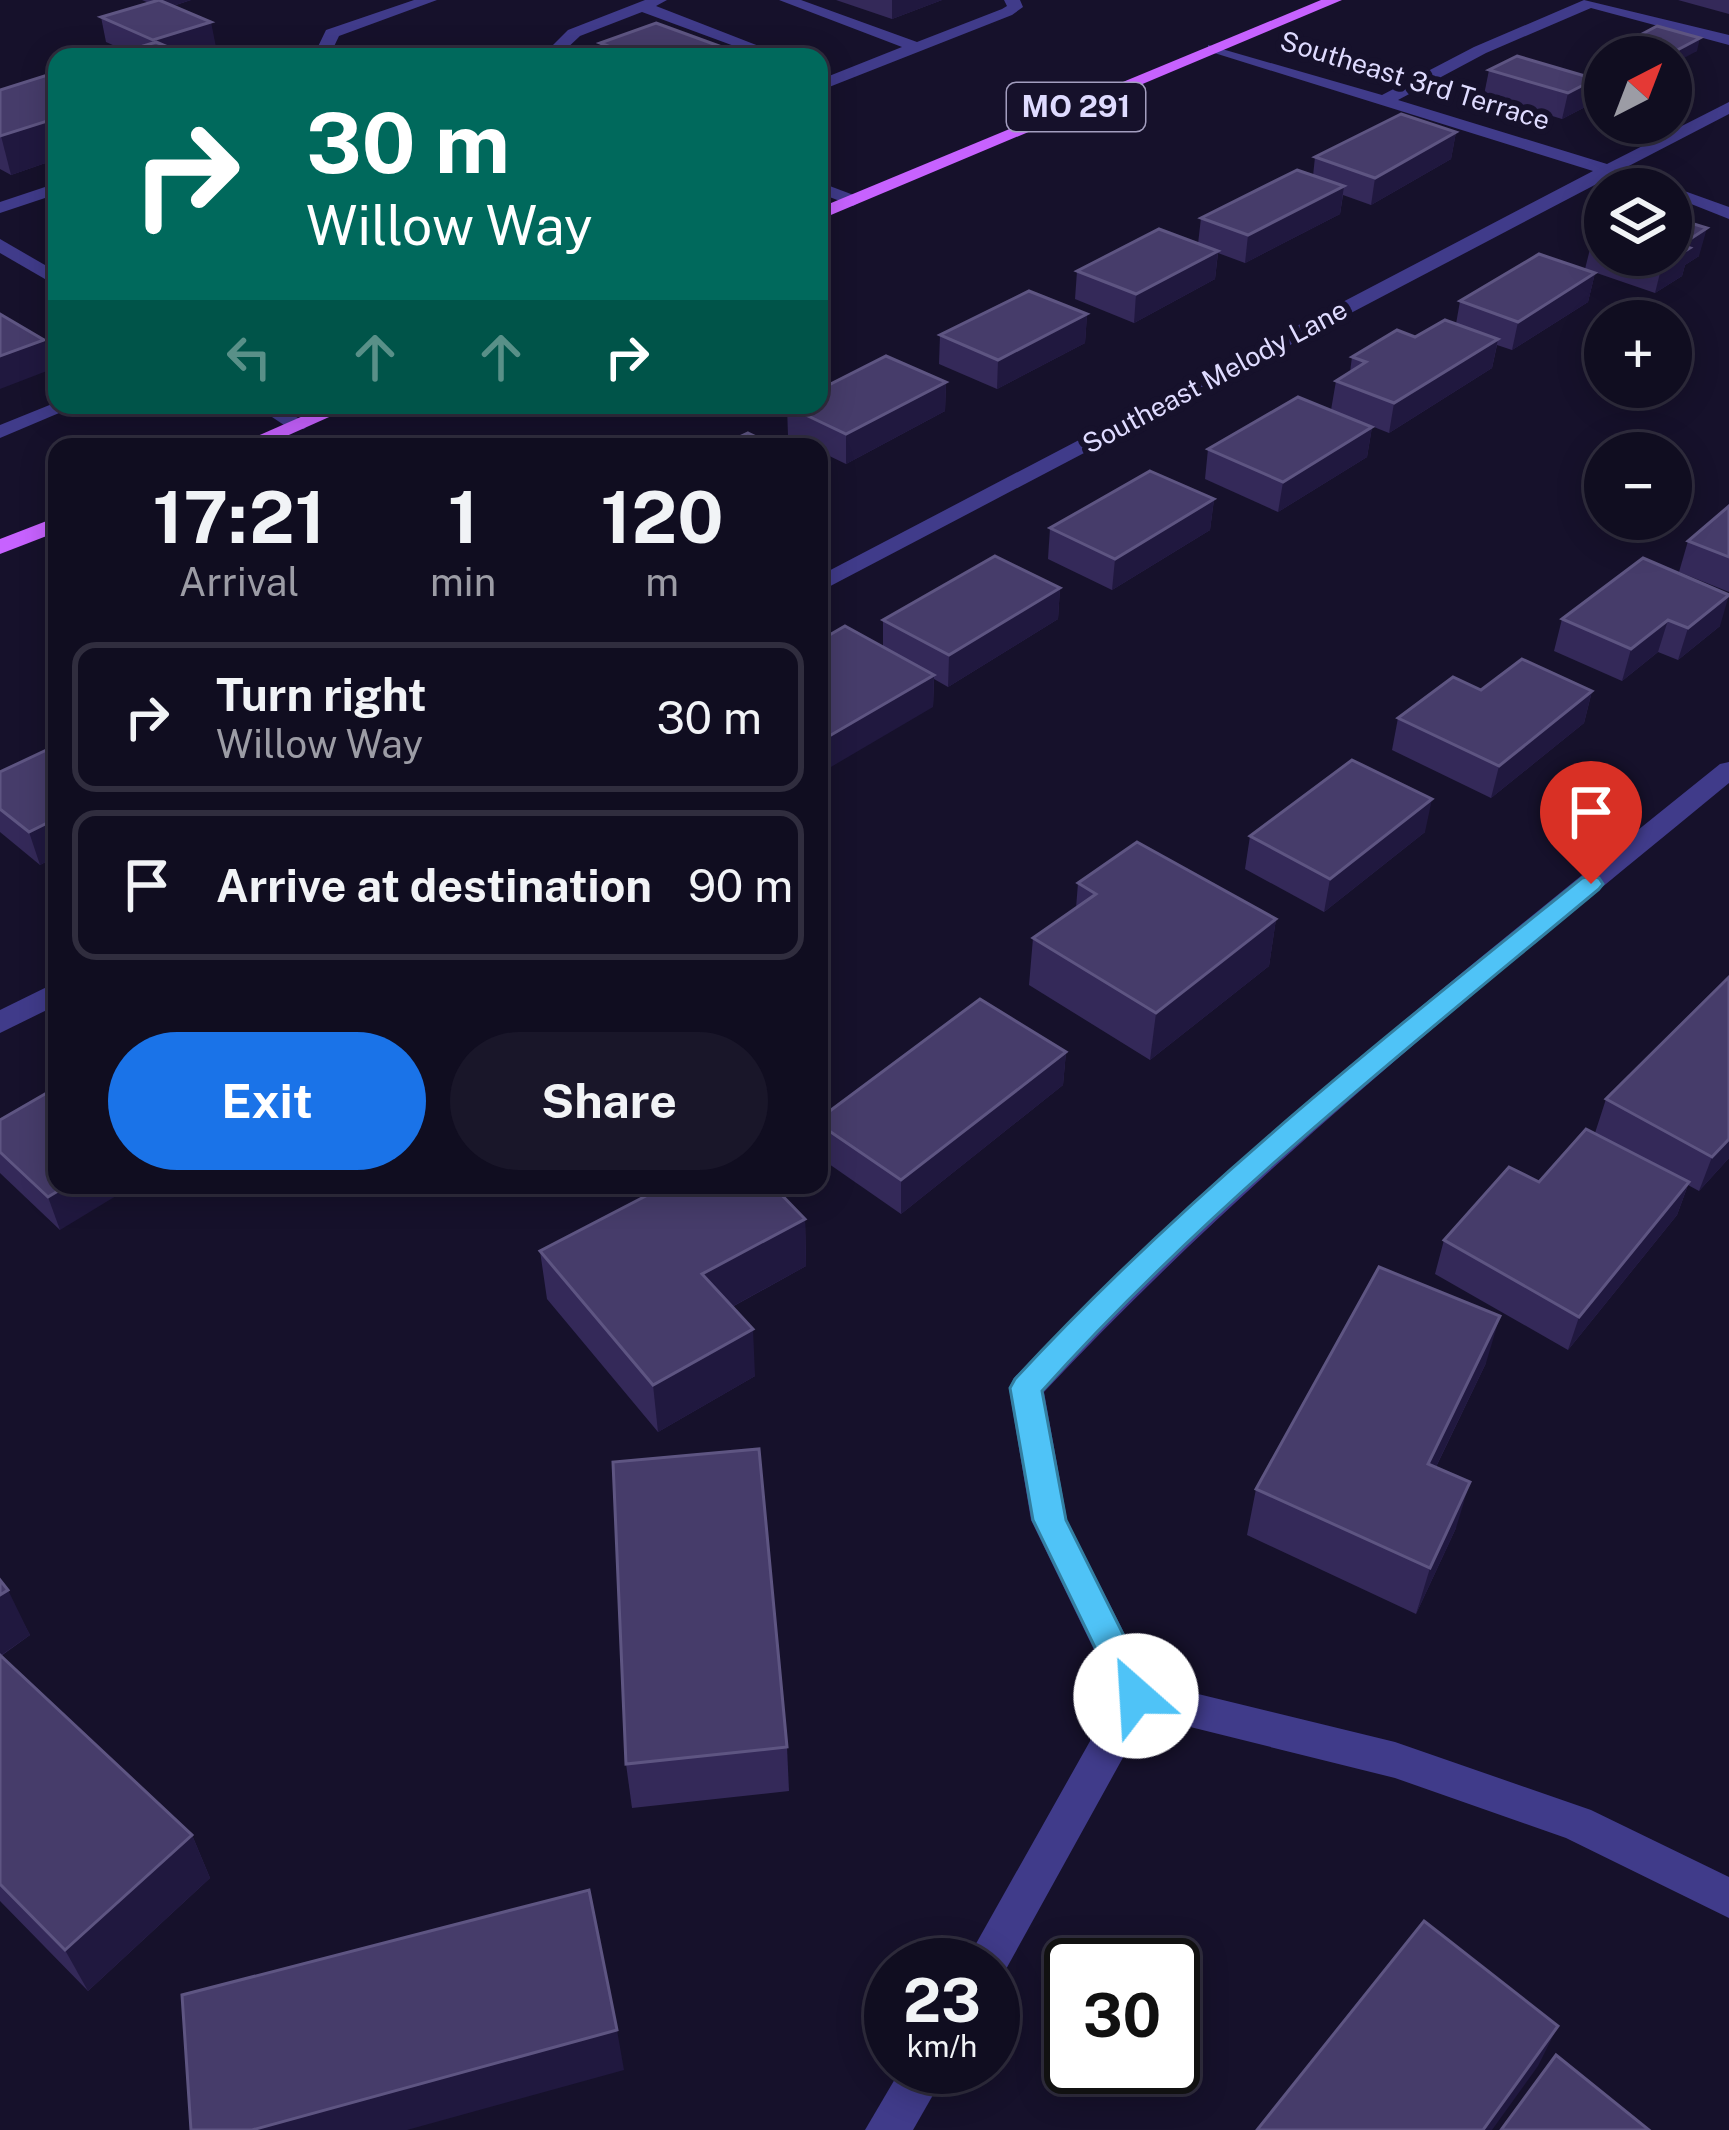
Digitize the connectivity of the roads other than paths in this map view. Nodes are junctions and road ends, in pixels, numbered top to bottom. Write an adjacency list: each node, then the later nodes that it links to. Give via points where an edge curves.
1 (429, 0): 9 (street, via 332,33)
2 (659, 0): 6 (street)
3 (787, 0): 8 (street)
4 (1012, 0): 8 (street, via 1007,12)
5 (1334, 0): 12 (main road, MO 291)
6 (641, 6): 10 (street, via 574,33); 11 (street)
7 (1729, 40): 13 (street, via 1590,3)
8 (917, 47): 17 (street)
9 (325, 48)
10 (558, 48)
11 (755, 48)
12 (1214, 49): 20 (street, Southeast 3rd Terrace); 30 (main road, MO 291)
13 (1466, 58): 14 (street); 20 (street)
14 (1486, 63)
15 (828, 75): 17 (street)
16 (1526, 75): 19 (street)
17 (838, 79): 18 (street)
18 (828, 83)
19 (1584, 92)
20 (1385, 100): 24 (street, Southeast 3rd Terrace)
21 (1729, 107): 23 (street, Southeast Melody Lane)
22 (1692, 123): 23 (street)
23 (1696, 124): 25 (street, Southeast Melody Lane)
24 (1608, 168)
25 (1613, 168)
26 (1584, 183): 44 (street, Southeast Melody Lane)
27 (48, 191): 31 (street)
28 (828, 191): 30 (street)
29 (1692, 199): 33 (street, Southeast 3rd Terrace)
30 (854, 201): 32 (main road, MO 291)
31 (0, 208)
32 (828, 211)
33 (1729, 214)
34 (5, 253): 35 (street)
35 (48, 275)
36 (48, 413): 40 (street)
37 (279, 414): 39 (street)
38 (324, 414): 39 (main road)
39 (297, 425): 41 (main road)
40 (0, 433)
41 (265, 438)
42 (48, 528): 43 (main road)
43 (0, 548)
44 (828, 580)
45 (1729, 770): 48 (street, via 1279,1139 1026,1388 1049,1520)
46 (48, 997): 47 (street)
47 (0, 1023)
48 (1136, 1696): 49 (street, via 1395,1760 1577,1823); 50 (street)
49 (1729, 1898)
50 (1000, 1938)
51 (910, 2094): 52 (street)
52 (887, 2130)

